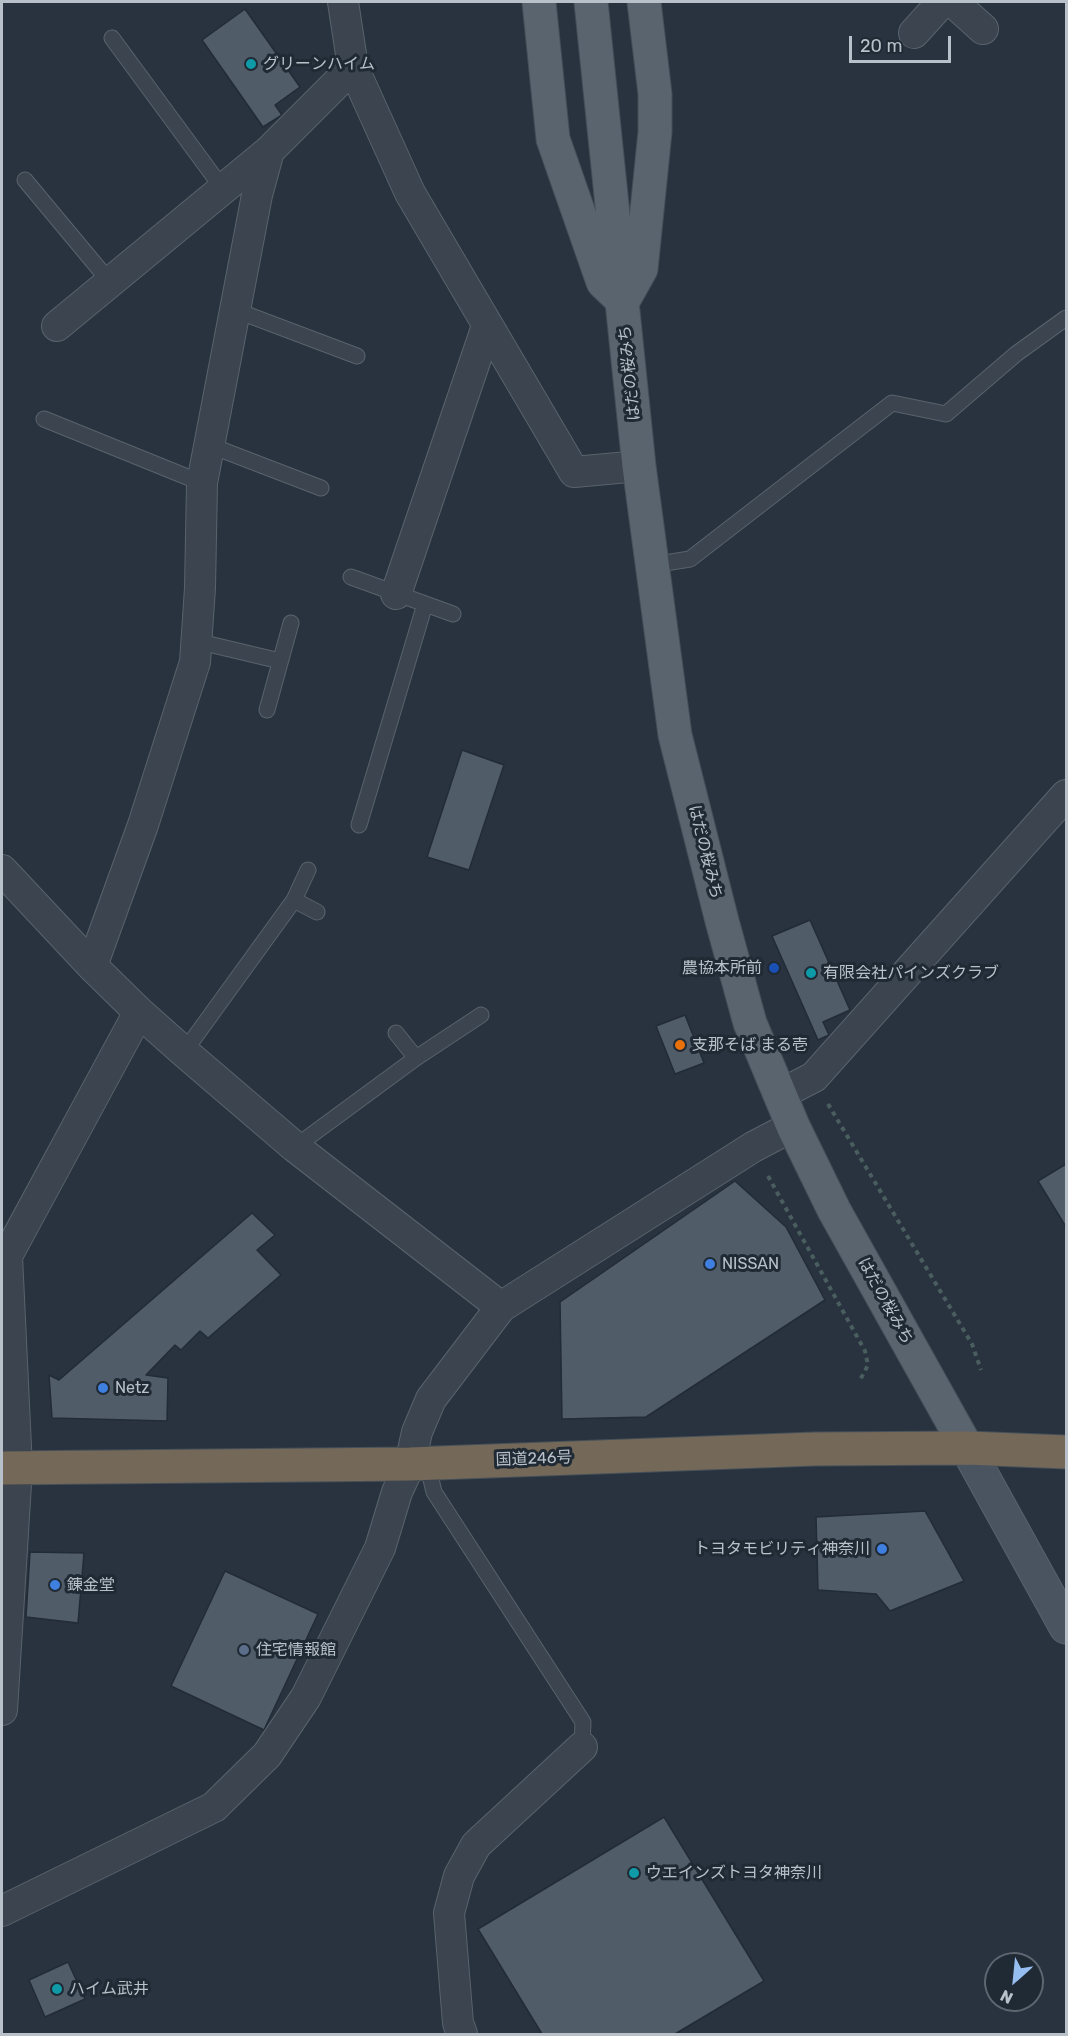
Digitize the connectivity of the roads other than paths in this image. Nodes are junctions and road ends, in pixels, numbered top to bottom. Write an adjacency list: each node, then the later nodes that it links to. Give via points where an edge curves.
1 (343, 2): 10 (street)
2 (539, 2): 15 (main road, via 553,139 603,282)
3 (591, 2): 15 (main road, はだの桜みち)
4 (644, 2): 15 (main road, via 655,94 655,132 641,269)
5 (942, 2): 8 (street)
6 (953, 2): 7 (street)
7 (983, 29)
8 (914, 33)
9 (112, 38): 13 (lane)
10 (353, 67): 11 (street); 19 (street, via 410,193)
11 (269, 151): 13 (street); 16 (street)
12 (26, 180): 14 (lane)
13 (223, 189): 14 (street)
14 (110, 282): 18 (street)
15 (622, 301): 23 (main road, はだの桜みち)
16 (235, 310): 20 (lane); 22 (street)
17 (1066, 318): 26 (lane, via 1016,354 946,414 891,403 690,559)
18 (57, 326)
19 (487, 326): 23 (street, via 574,472); 28 (street)
20 (357, 356)
21 (44, 419): 24 (lane)
22 (209, 445): 24 (street); 25 (lane)
23 (639, 466): 26 (main road, はだの桜みち)
24 (202, 483): 32 (street)
25 (321, 488)
26 (652, 565): 47 (main road, はだの桜みち, via 675,735 750,1023)
27 (351, 577): 28 (lane)
28 (396, 594): 29 (lane)
29 (425, 604): 30 (lane); 36 (lane)
30 (453, 614)
31 (291, 623): 33 (lane)
32 (196, 641): 33 (lane); 41 (street, via 195,662 174,728)
33 (280, 662): 34 (lane)
34 (267, 710)
35 (1066, 795): 47 (street, via 814,1077)
36 (359, 825)
37 (2, 870): 41 (street)
38 (308, 870): 39 (lane)
39 (294, 900): 40 (lane); 45 (lane)
40 (317, 912)
41 (92, 966): 42 (street)
42 (139, 1012): 45 (street); 54 (street, via 7,1256)
43 (481, 1015): 46 (lane)
44 (396, 1033): 46 (lane)
45 (184, 1052): 49 (street)
46 (416, 1058): 49 (lane)
47 (779, 1095): 48 (main road, はだの桜みち)
48 (793, 1126): 50 (street, via 753,1147); 51 (main road, はだの桜みち, via 834,1210)
49 (295, 1147): 50 (street)
50 (501, 1307): 53 (street, via 431,1399 417,1432)
51 (967, 1448): 52 (highway, 国道246号); 53 (highway, 国道246号, via 815,1449); 55 (street, はだの桜みち)
52 (1066, 1452)
53 (418, 1463): 54 (highway, 国道246号); 57 (lane, via 583,1722); 58 (street, via 397,1492 380,1548 306,1697 267,1755 214,1807)
54 (9, 1468): 56 (street)
55 (1066, 1627)
56 (2, 1710)
57 (582, 1747): 59 (street, via 476,1845 459,1876 449,1912)
58 (2, 1911)
59 (462, 2034)

